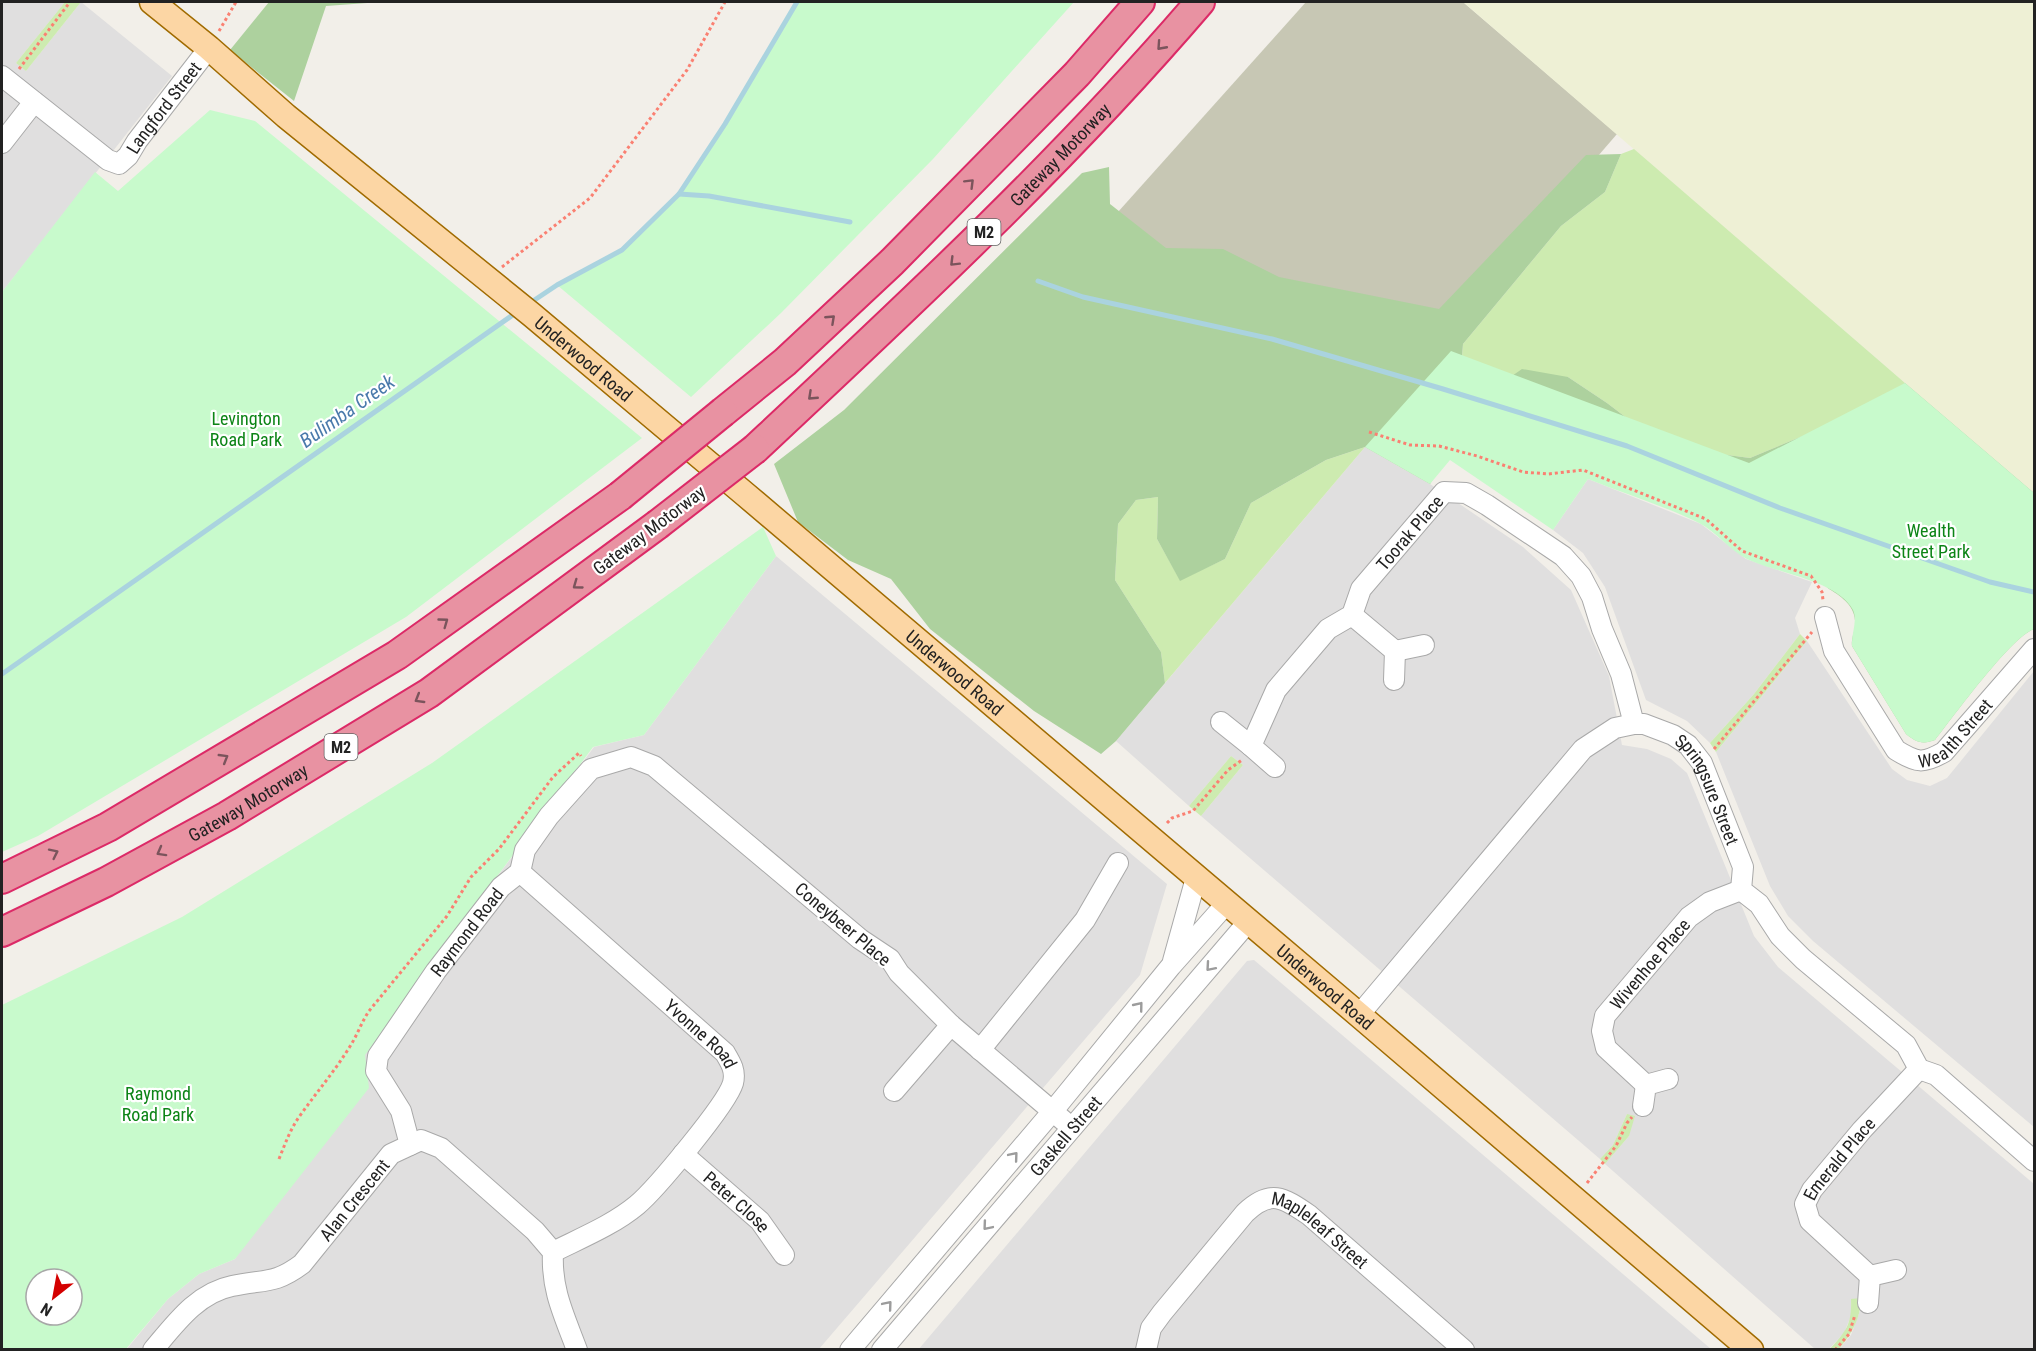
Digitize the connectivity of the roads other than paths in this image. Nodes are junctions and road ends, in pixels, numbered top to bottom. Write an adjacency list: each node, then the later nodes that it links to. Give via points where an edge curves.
1 (152, 2): 4 (main road, Underwood Road)
2 (1140, 2): 22 (highway, M2, one-way to 2, bridge, via 108,827 397,655 620,496 785,362 892,262 1077,74)
3 (1200, 2): 26 (highway, Gateway Motorway / M2, one-way to 26, bridge, via 1074,142 936,281 755,449 429,693 227,816 106,882)
4 (209, 48): 6 (street, Langford Street, via 119,164 108,160); 21 (main road, Underwood Road, via 286,116 532,315)
5 (5, 79): 6 (street, Langford Street)
6 (34, 102): 7 (street)
7 (2, 143)
8 (1352, 615): 12 (street); 15 (street, Toorak Place, via 1360,589 1444,492 1466,493 1563,556 1581,576 1621,674); 16 (street, via 1328,628 1276,690)
9 (1825, 616): 11 (street, Wealth Street, via 1834,651 1896,750 1911,760 1928,762 1944,752)
10 (1424, 645): 12 (street)
11 (2034, 649)
12 (1395, 651): 13 (street)
13 (1394, 680)
14 (1221, 722): 16 (street)
15 (1634, 724): 23 (street, Springsure Street, via 1673,735 1688,745 1702,763 1743,867); 28 (street, via 1615,728 1583,750)
16 (1251, 746): 18 (street)
17 (631, 757): 20 (street, Raymond Road, via 591,769 525,850); 29 (street, Coneybeer Place, via 654,766 860,939 890,958 899,974)
18 (1275, 766)
19 (1118, 863): 30 (street, via 1085,920)
20 (520, 872): 38 (street, Raymond Road, via 501,887 378,1056 376,1071 401,1111); 39 (street, Yvonne Road, via 725,1053 734,1069 733,1083)
21 (1196, 878): 24 (main road, Underwood Road); 27 (street, Gaskell Street)
22 (2, 879)
23 (1741, 890): 31 (street, via 1759,904 1780,936 1803,958 1906,1045); 33 (street, Wivenhoe Place, via 1710,902 1689,917 1605,1016 1602,1031 1606,1048)
24 (1226, 904): 25 (main road, Underwood Road); 27 (street, Gaskell Street)
25 (1248, 922): 28 (main road, Underwood Road); 37 (street, Gaskell Street, one-way to 37)
26 (2, 932)
27 (1171, 966): 36 (street, Gaskell Street, one-way to 27)
28 (1359, 1015): 52 (main road, Underwood Road)
29 (951, 1025): 30 (street, Coneybeer Place); 34 (street)
30 (980, 1050): 36 (street, Coneybeer Place)
31 (1919, 1069): 40 (street, via 1936,1075); 44 (street, Emerald Place, via 1862,1130 1805,1204 1810,1221)
32 (1668, 1079): 33 (street)
33 (1646, 1085): 35 (street)
34 (894, 1090)
35 (1643, 1106)
36 (1052, 1112): 37 (street, Coneybeer Place); 48 (street, Gaskell Street, one-way to 36)
37 (1071, 1127): 49 (street, Gaskell Street, one-way to 49)
38 (410, 1144): 41 (street, via 421,1140 441,1148 535,1231); 46 (street, Alan Crescent, via 391,1154 302,1264 286,1276 230,1286 197,1302)
39 (683, 1154): 41 (street, Yvonne Road, via 638,1205); 42 (street, Peter Close, via 760,1221)
40 (2034, 1159)
41 (553, 1252): 47 (street, via 554,1287)
42 (784, 1255)
43 (1896, 1270): 44 (street)
44 (1870, 1275): 45 (street)
45 (1868, 1303)
46 (153, 1350)
47 (577, 1350)
48 (850, 1350)
49 (882, 1350)
50 (1146, 1350): 51 (street, Mapleleaf Street, via 1151,1328 1162,1312 1245,1213 1258,1201 1272,1197 1290,1202 1309,1215)
51 (1464, 1350)
52 (1751, 1350)

